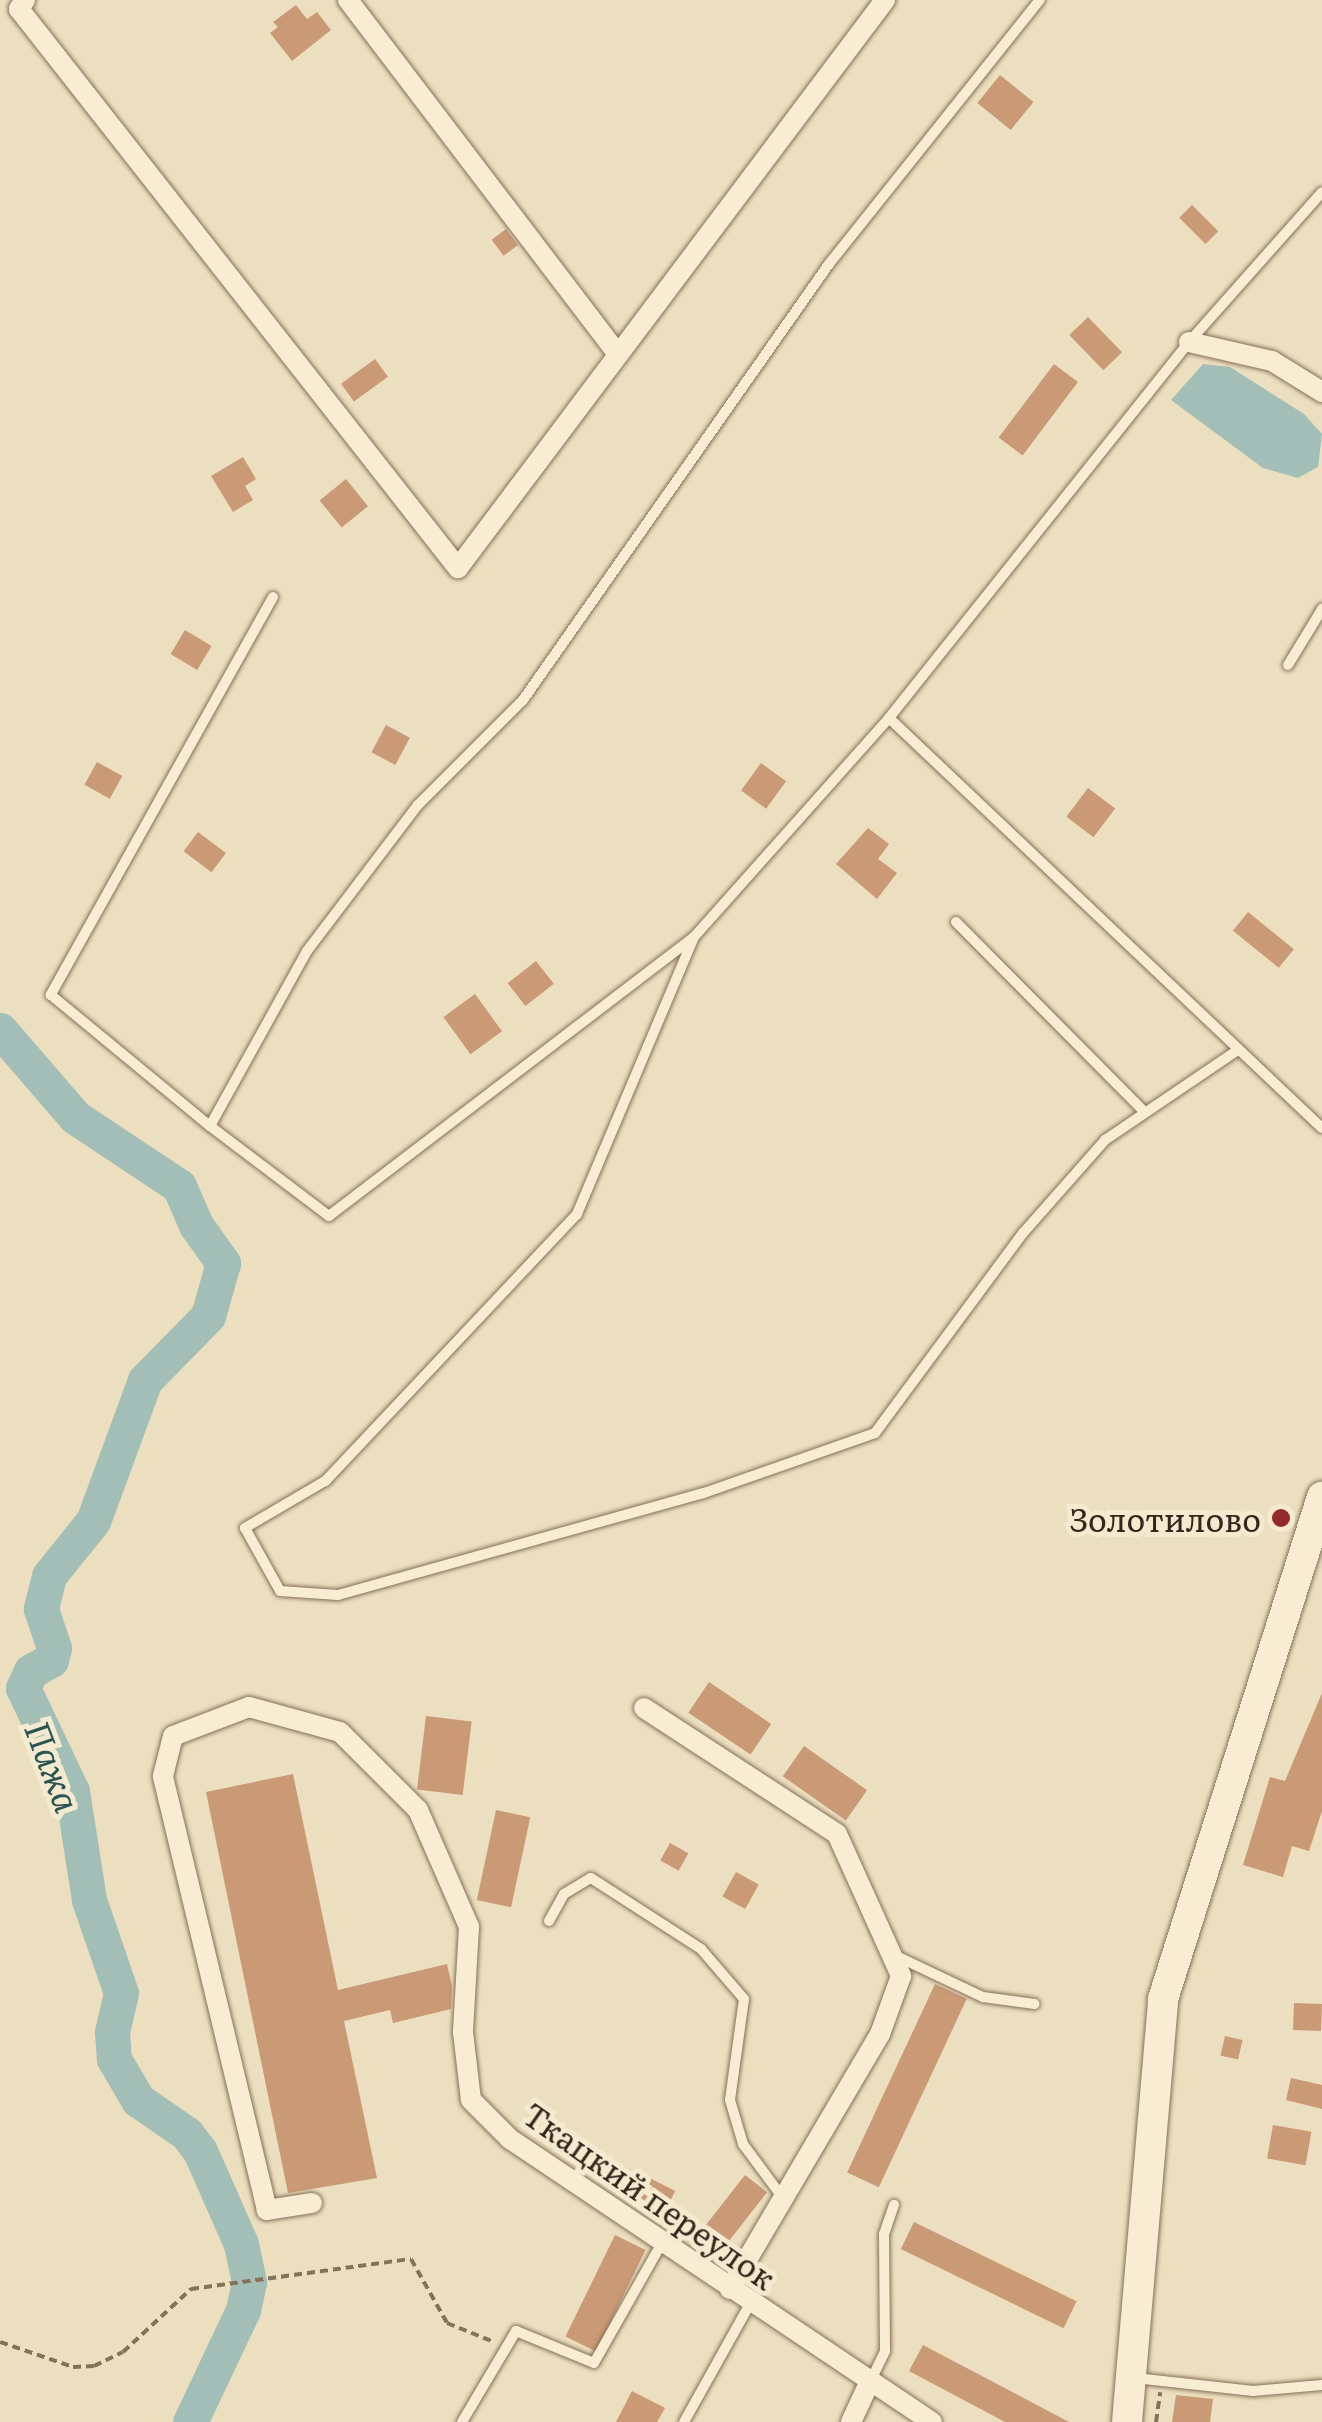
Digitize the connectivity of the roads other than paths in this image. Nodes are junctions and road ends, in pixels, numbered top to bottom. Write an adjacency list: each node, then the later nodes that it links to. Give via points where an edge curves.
1 (25, 0): 7 (street, via 19,9 458,568)
2 (348, 0): 7 (street)
3 (884, 0): 7 (street)
4 (1040, 0): 17 (lane, via 829,264 523,700 418,805 307,951)
5 (1322, 192): 6 (lane)
6 (1189, 342): 8 (street, via 1272,360); 12 (lane)
7 (618, 354)
8 (1322, 392)
9 (272, 597): 17 (lane, via 50,994)
10 (1322, 608): 11 (lane)
11 (1288, 665)
12 (890, 718): 14 (lane); 15 (lane)
13 (956, 922): 16 (lane)
14 (694, 938): 16 (lane, via 577,1214 325,1481 245,1528 280,1591 338,1594 704,1493 875,1433 1024,1232 1105,1140); 17 (lane, via 329,1216)
15 (1238, 1050): 16 (lane); 18 (lane)
16 (1144, 1111)
17 (210, 1126)
18 (1322, 1128)
19 (1322, 1497): 30 (main road, via 1164,1999)
20 (644, 1708): 22 (street, via 837,1834)
21 (550, 1921): 24 (lane, via 564,1894 591,1878 701,1949 744,1999 730,2100 743,2144)
22 (892, 1954): 23 (lane, via 983,1996); 24 (street, via 901,1976 880,2034)
23 (1036, 2004)
24 (784, 2198): 28 (street)
25 (312, 2202): 27 (street, Ткацкий переулок, via 267,2210 164,1776 173,1736 249,1707 340,1732 418,1810 469,1928 463,2032 471,2100 510,2139)
26 (894, 2205): 31 (lane, via 884,2234 885,2352)
27 (662, 2243): 28 (street, Ткацкий переулок); 33 (lane, via 594,2363 516,2331)
28 (730, 2289): 29 (street, Ткацкий переулок)
29 (750, 2302): 31 (street, Ткацкий переулок); 34 (lane)
30 (1146, 2379): 32 (lane, via 1253,2392); 37 (main road)
31 (870, 2381): 35 (street); 36 (street, Ткацкий переулок)
32 (1322, 2385)
33 (462, 2422)
34 (684, 2422)
35 (850, 2422)
36 (932, 2422)
37 (1127, 2422)

